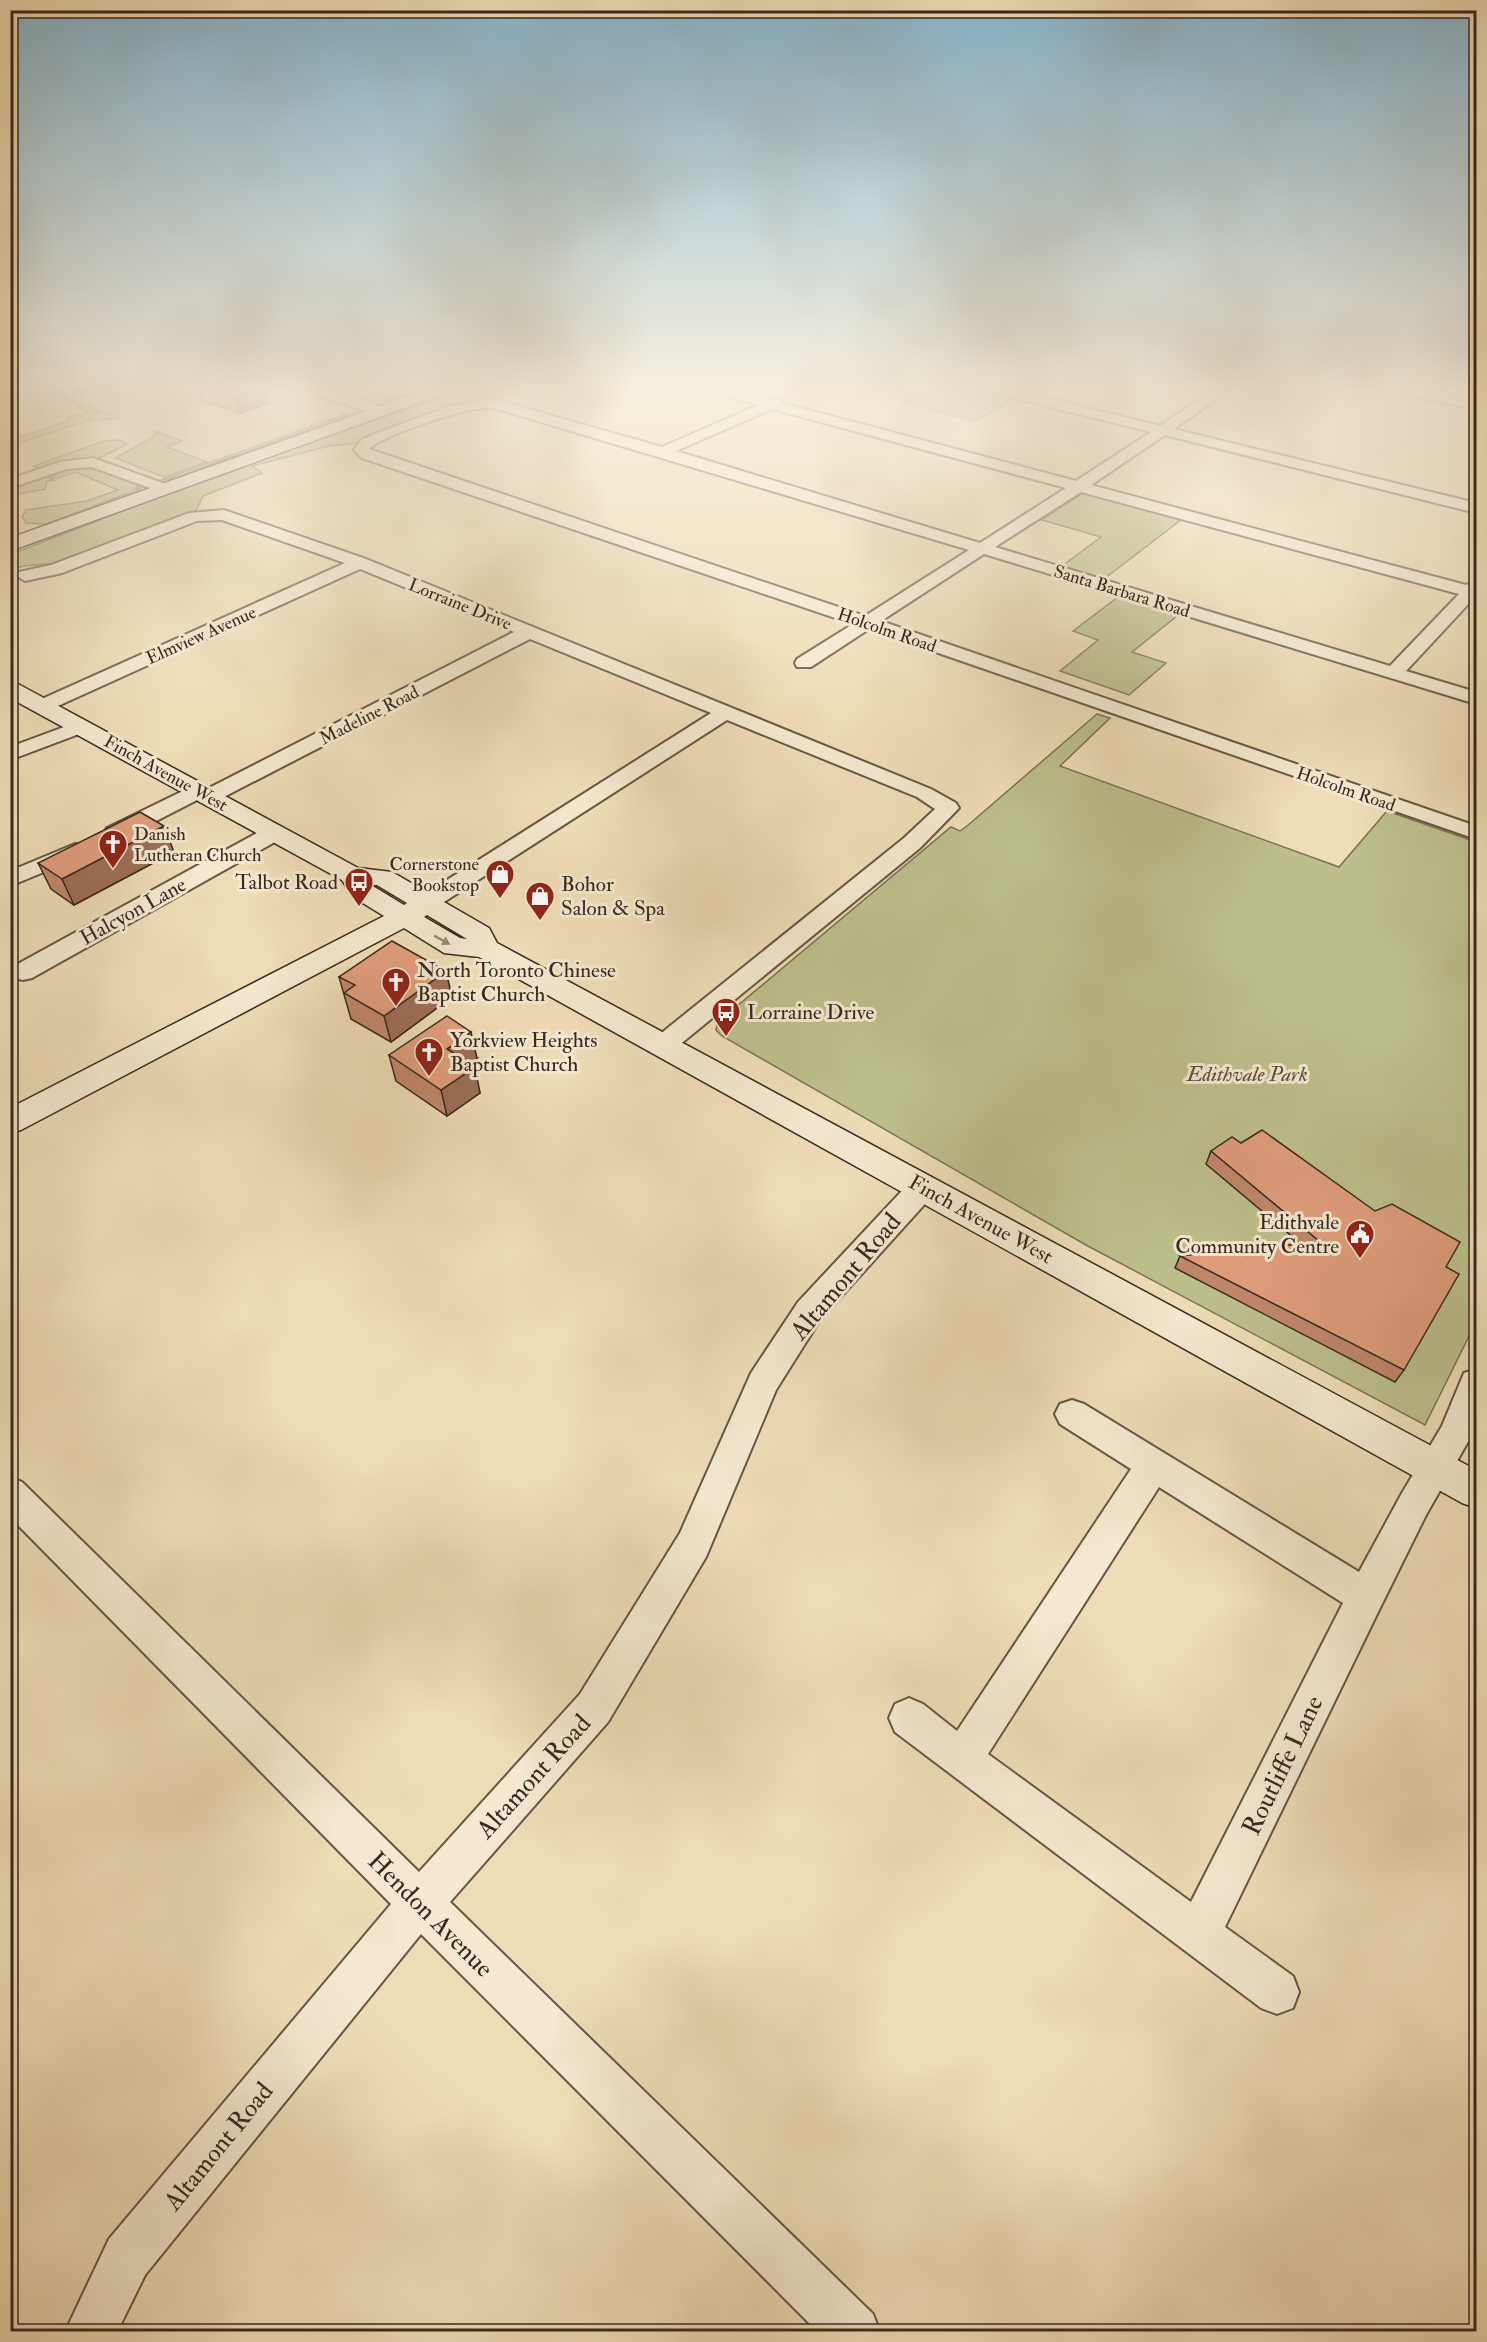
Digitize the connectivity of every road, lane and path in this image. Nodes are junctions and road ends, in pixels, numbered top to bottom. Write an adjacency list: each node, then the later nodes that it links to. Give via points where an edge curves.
1 (129, 500): 8 (main road)
2 (501, 500): 13 (street, Holcolm Road)
3 (820, 500): 9 (street, Santa Barbara Road)
4 (1057, 500): 9 (street)
5 (1129, 500): 12 (street)
6 (1445, 500): 7 (street)
7 (1476, 508)
8 (10, 544)
9 (979, 549): 13 (street); 16 (street, Santa Barbara Road)
10 (360, 563): 11 (street, Lorraine Drive, via 224,515 195,516); 14 (street, Lorraine Drive); 19 (street, Elmview Avenue)
11 (25, 576)
12 (1474, 590): 16 (street)
13 (865, 622): 15 (street); 25 (street, Holcolm Road)
14 (529, 632): 20 (street, Lorraine Drive); 23 (street, Madeline Road)
15 (804, 663)
16 (1394, 673): 18 (street, Santa Barbara Road)
17 (10, 689): 19 (main road, Finch Avenue West)
18 (1476, 698)
19 (42, 706): 21 (main road, Finch Avenue West)
20 (726, 712): 27 (street); 29 (street, Lorraine Drive, via 924,793 948,807 912,843)
21 (80, 727): 22 (street); 23 (main road, Finch Avenue West)
22 (10, 754)
23 (204, 794): 24 (main road, Finch Avenue West); 26 (street, Madeline Road)
24 (274, 833): 27 (main road, Finch Avenue West, via 352,875 362,891); 28 (street, Halcyon Lane)
25 (1476, 833)
26 (10, 879)
27 (414, 910): 29 (main road, Finch Avenue West, via 454,947 485,948); 30 (main road)
28 (23, 972)
29 (663, 1045): 31 (main road, Finch Avenue West)
30 (10, 1122)
31 (923, 1187): 35 (main road, Finch Avenue West); 41 (street, Altamont Road, via 809,1311 763,1383 693,1545 594,1708)
32 (1476, 1383): 35 (street, Routliffe Lane)
33 (1072, 1414): 34 (street)
34 (1153, 1466): 38 (street); 40 (street)
35 (1435, 1467): 36 (main road, Finch Avenue West); 38 (street, Routliffe Lane)
36 (1476, 1490)
37 (10, 1493): 41 (street, Hendon Avenue)
38 (1366, 1597): 42 (street, Routliffe Lane)
39 (909, 1718): 40 (street)
40 (962, 1759): 42 (street)
41 (420, 1903): 44 (street, Altamont Road, via 127,2257); 45 (street, Hendon Avenue)
42 (1199, 1933): 43 (street)
43 (1277, 1992)
44 (90, 2331)
45 (855, 2331)

